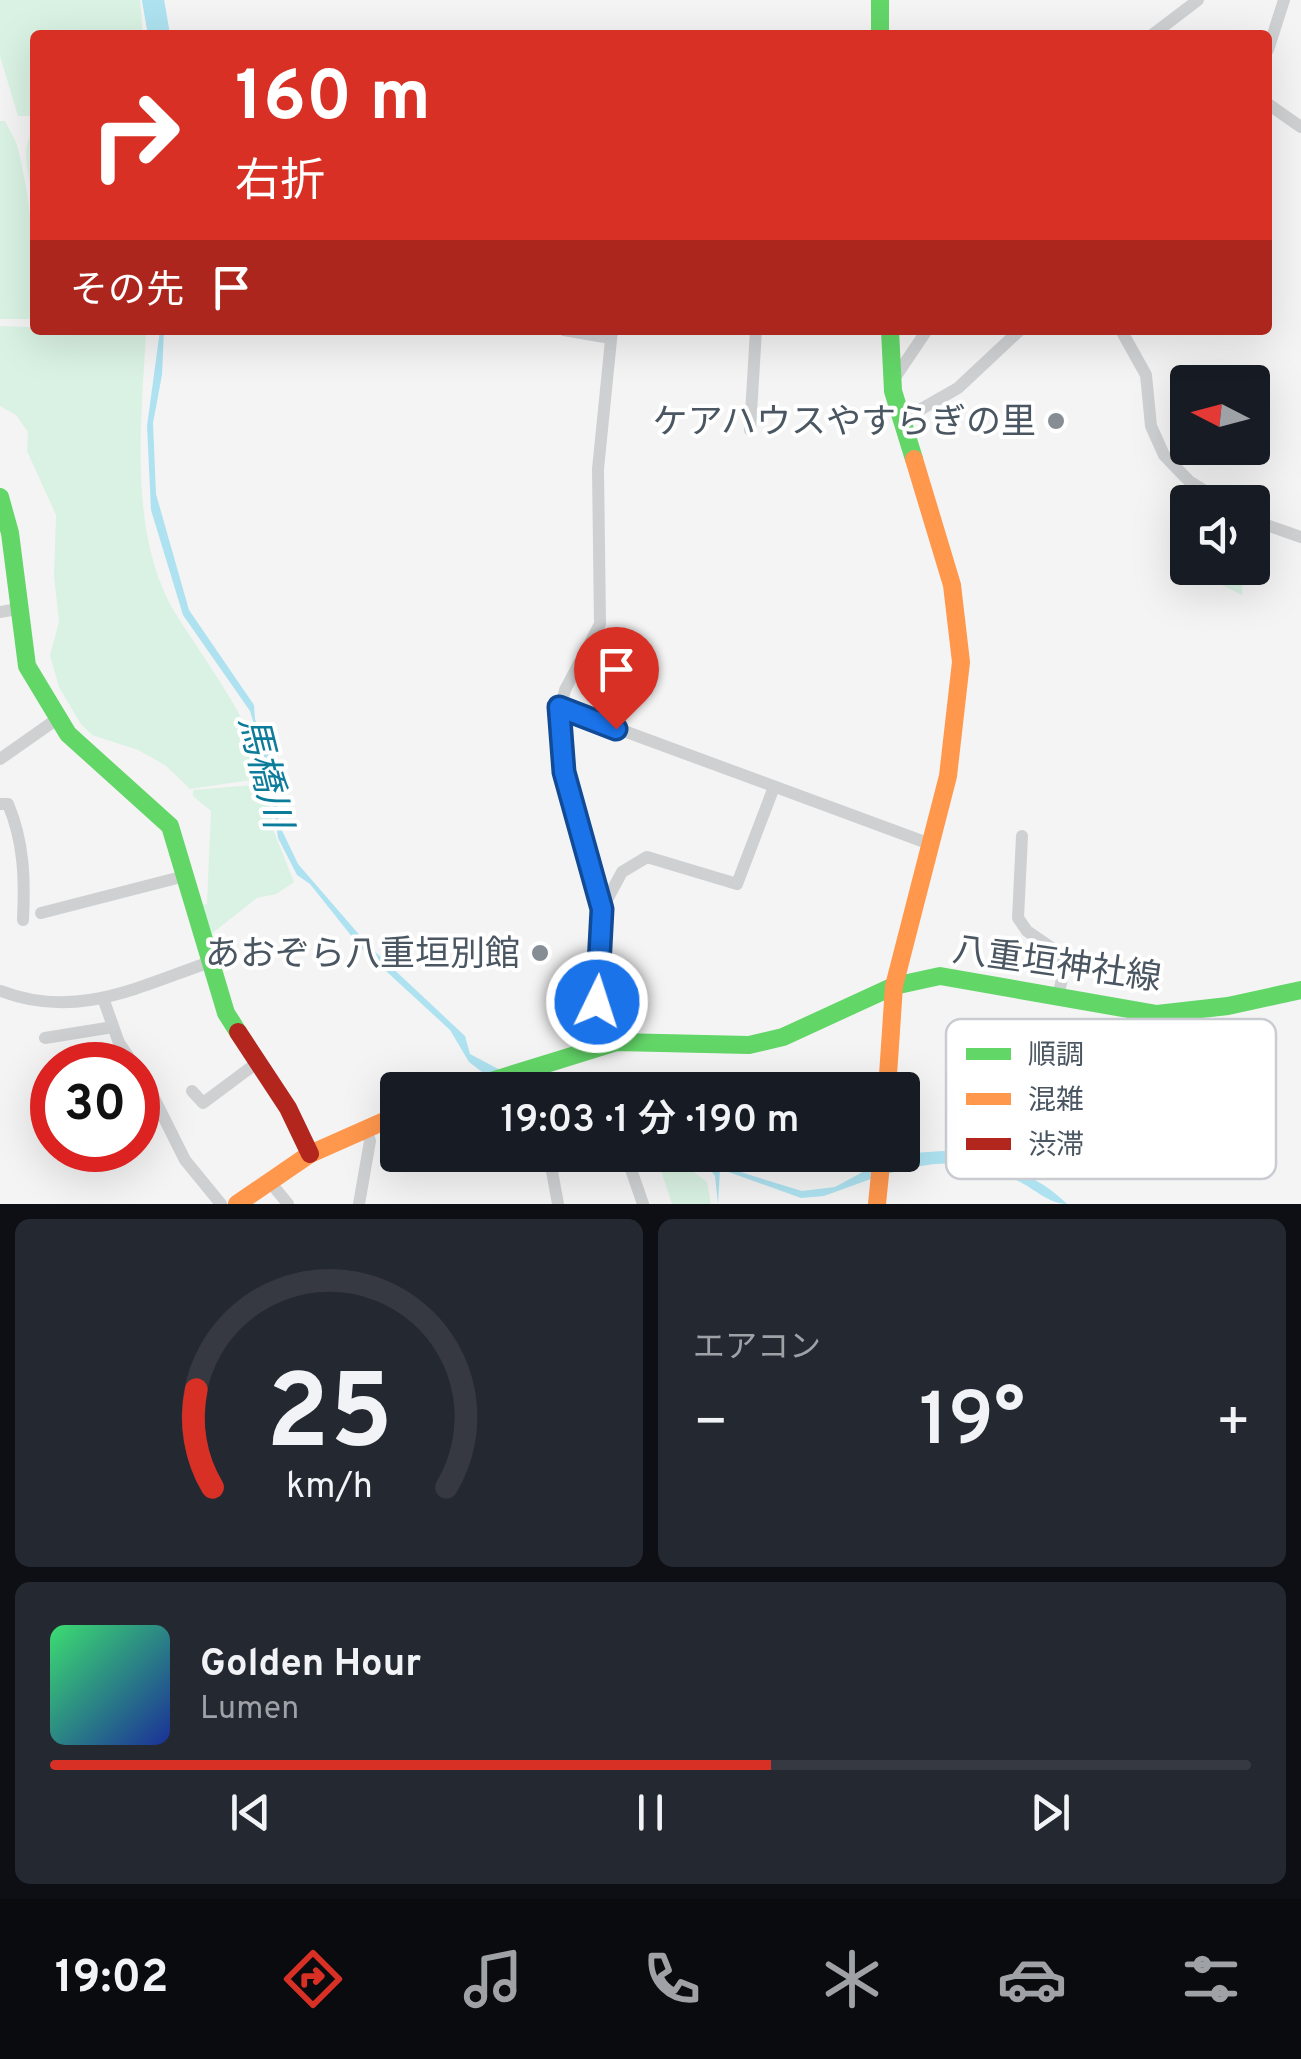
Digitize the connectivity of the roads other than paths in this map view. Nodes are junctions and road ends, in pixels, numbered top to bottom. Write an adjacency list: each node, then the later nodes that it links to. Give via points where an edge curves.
1 (880, 0): 4 (main road)
2 (1198, 0): 5 (street)
3 (1284, 0): 6 (street)
4 (880, 30)
5 (1159, 30)
6 (1272, 38)
7 (1272, 107): 8 (street)
8 (1301, 127)
9 (611, 335): 23 (street, via 598,469 600,624)
10 (756, 335): 17 (street)
11 (890, 335): 15 (main road)
12 (924, 335): 15 (street)
13 (1015, 335): 16 (street, via 958,388)
14 (1124, 335): 18 (street, via 1146,375 1150,426 1164,455)
15 (892, 382): 16 (main road)
16 (902, 420): 29 (main road, via 952,585 961,638 956,731)
17 (750, 430)
18 (1195, 485)
19 (0, 498): 22 (main road, via 10,533)
20 (1270, 526): 21 (street)
21 (1301, 537)
22 (9, 611): 24 (main road, via 27,666)
23 (559, 707): 26 (street); 31 (street, via 564,772)
24 (57, 720): 25 (street); 30 (main road, via 164,818)
25 (0, 759)
26 (774, 787): 29 (street); 31 (street, via 737,884 647,857 622,872)
27 (0, 804): 33 (street, via 8,804 19,832)
28 (1022, 836): 39 (street, via 1018,918 1056,952)
29 (930, 844): 36 (main road)
30 (185, 876): 32 (street); 34 (main road)
31 (602, 909): 44 (street)
32 (40, 913)
33 (23, 920)
34 (210, 962): 40 (street); 45 (main road, via 226,1012)
35 (0, 975): 38 (street)
36 (894, 986): 39 (main road, 八重垣神社線, via 940,976 971,978); 44 (main road, 八重垣神社線, via 748,1046); 47 (main road)
37 (1301, 990): 39 (main road, 八重垣神社線, via 1184,1013 1127,1012)
38 (0, 992): 40 (street, via 58,1006)
39 (1058, 997)
40 (104, 998): 41 (street)
41 (113, 1027): 42 (street); 43 (street)
42 (46, 1038)
43 (121, 1042)
44 (597, 1045): 46 (main road, 八重垣神社線)
45 (258, 1062): 48 (street, via 203,1104); 52 (main road)
46 (512, 1072)
47 (887, 1072)
48 (192, 1091)
49 (160, 1119): 57 (street)
50 (380, 1123): 51 (main road)
51 (366, 1129): 52 (main road); 60 (street)
52 (310, 1154): 56 (main road)
53 (551, 1172): 61 (street)
54 (632, 1172): 62 (street)
55 (881, 1172): 63 (main road)
56 (270, 1182): 58 (main road); 59 (street)
57 (222, 1204)
58 (237, 1204)
59 (288, 1204)
60 (360, 1204)
61 (558, 1204)
62 (643, 1204)
63 (877, 1204)

